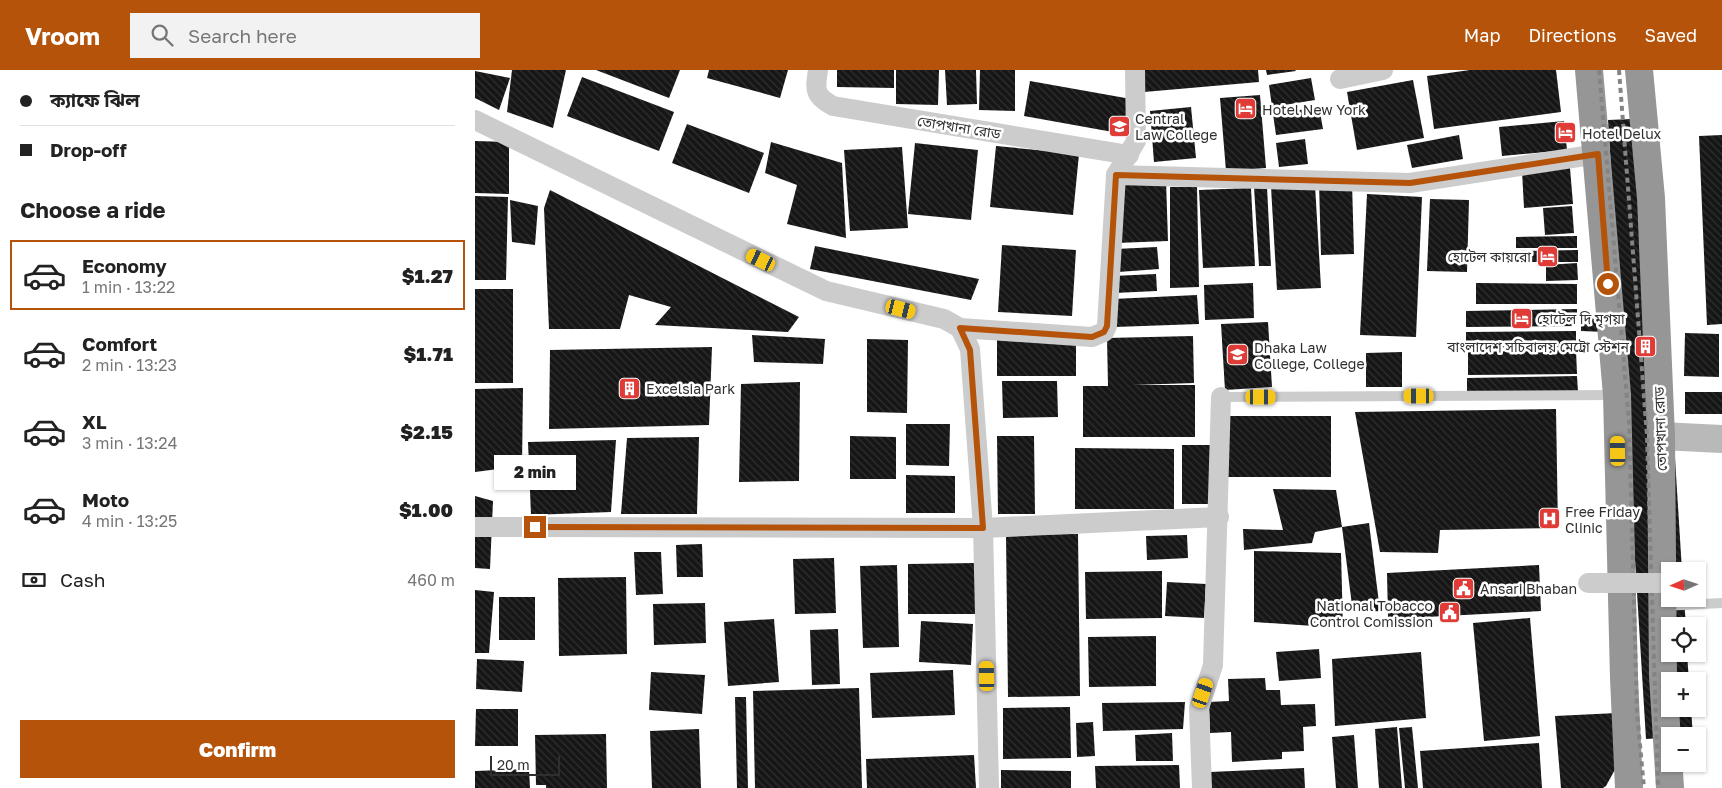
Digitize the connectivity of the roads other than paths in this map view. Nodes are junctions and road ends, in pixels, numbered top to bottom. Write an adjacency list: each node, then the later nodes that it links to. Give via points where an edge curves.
1 (818, 70): 9 (street, তোপখানা রোড, via 815,88 821,100 833,106)
2 (1135, 70): 9 (street, via 1136,140)
3 (1383, 70): 6 (street)
4 (1589, 70): 8 (highway)
5 (1639, 70): 14 (highway, তোপখানা রোড, via 1651,198)
6 (1340, 79)
7 (475, 120): 11 (street, via 826,292 945,319)
8 (1598, 154): 10 (street, via 1410,183); 12 (highway)
9 (1129, 155): 10 (street)
10 (1116, 175): 11 (street, via 1107,326 1104,332 1092,337)
11 (960, 328): 18 (street, via 970,350)
12 (1617, 395): 13 (lane); 27 (highway)
13 (1221, 397): 16 (street)
14 (1661, 436): 15 (street); 19 (highway, তোপখানা রোড)
15 (1722, 439)
16 (1219, 517): 18 (street); 30 (street, via 1213,665 1199,708)
17 (475, 527): 18 (street)
18 (983, 528): 29 (street)
19 (1665, 562)
20 (1588, 583): 21 (street, bridge)
21 (1661, 593)
22 (1706, 600): 23 (lane)
23 (1722, 603)
24 (1665, 608): 25 (highway, তোপখানা রোড)
25 (1663, 672)
26 (1661, 676): 27 (highway)
27 (1624, 678): 31 (highway)
28 (1666, 717): 32 (highway, তোপখানা রোড)
29 (989, 788)
30 (1202, 788)
31 (1629, 788)
32 (1670, 788)

